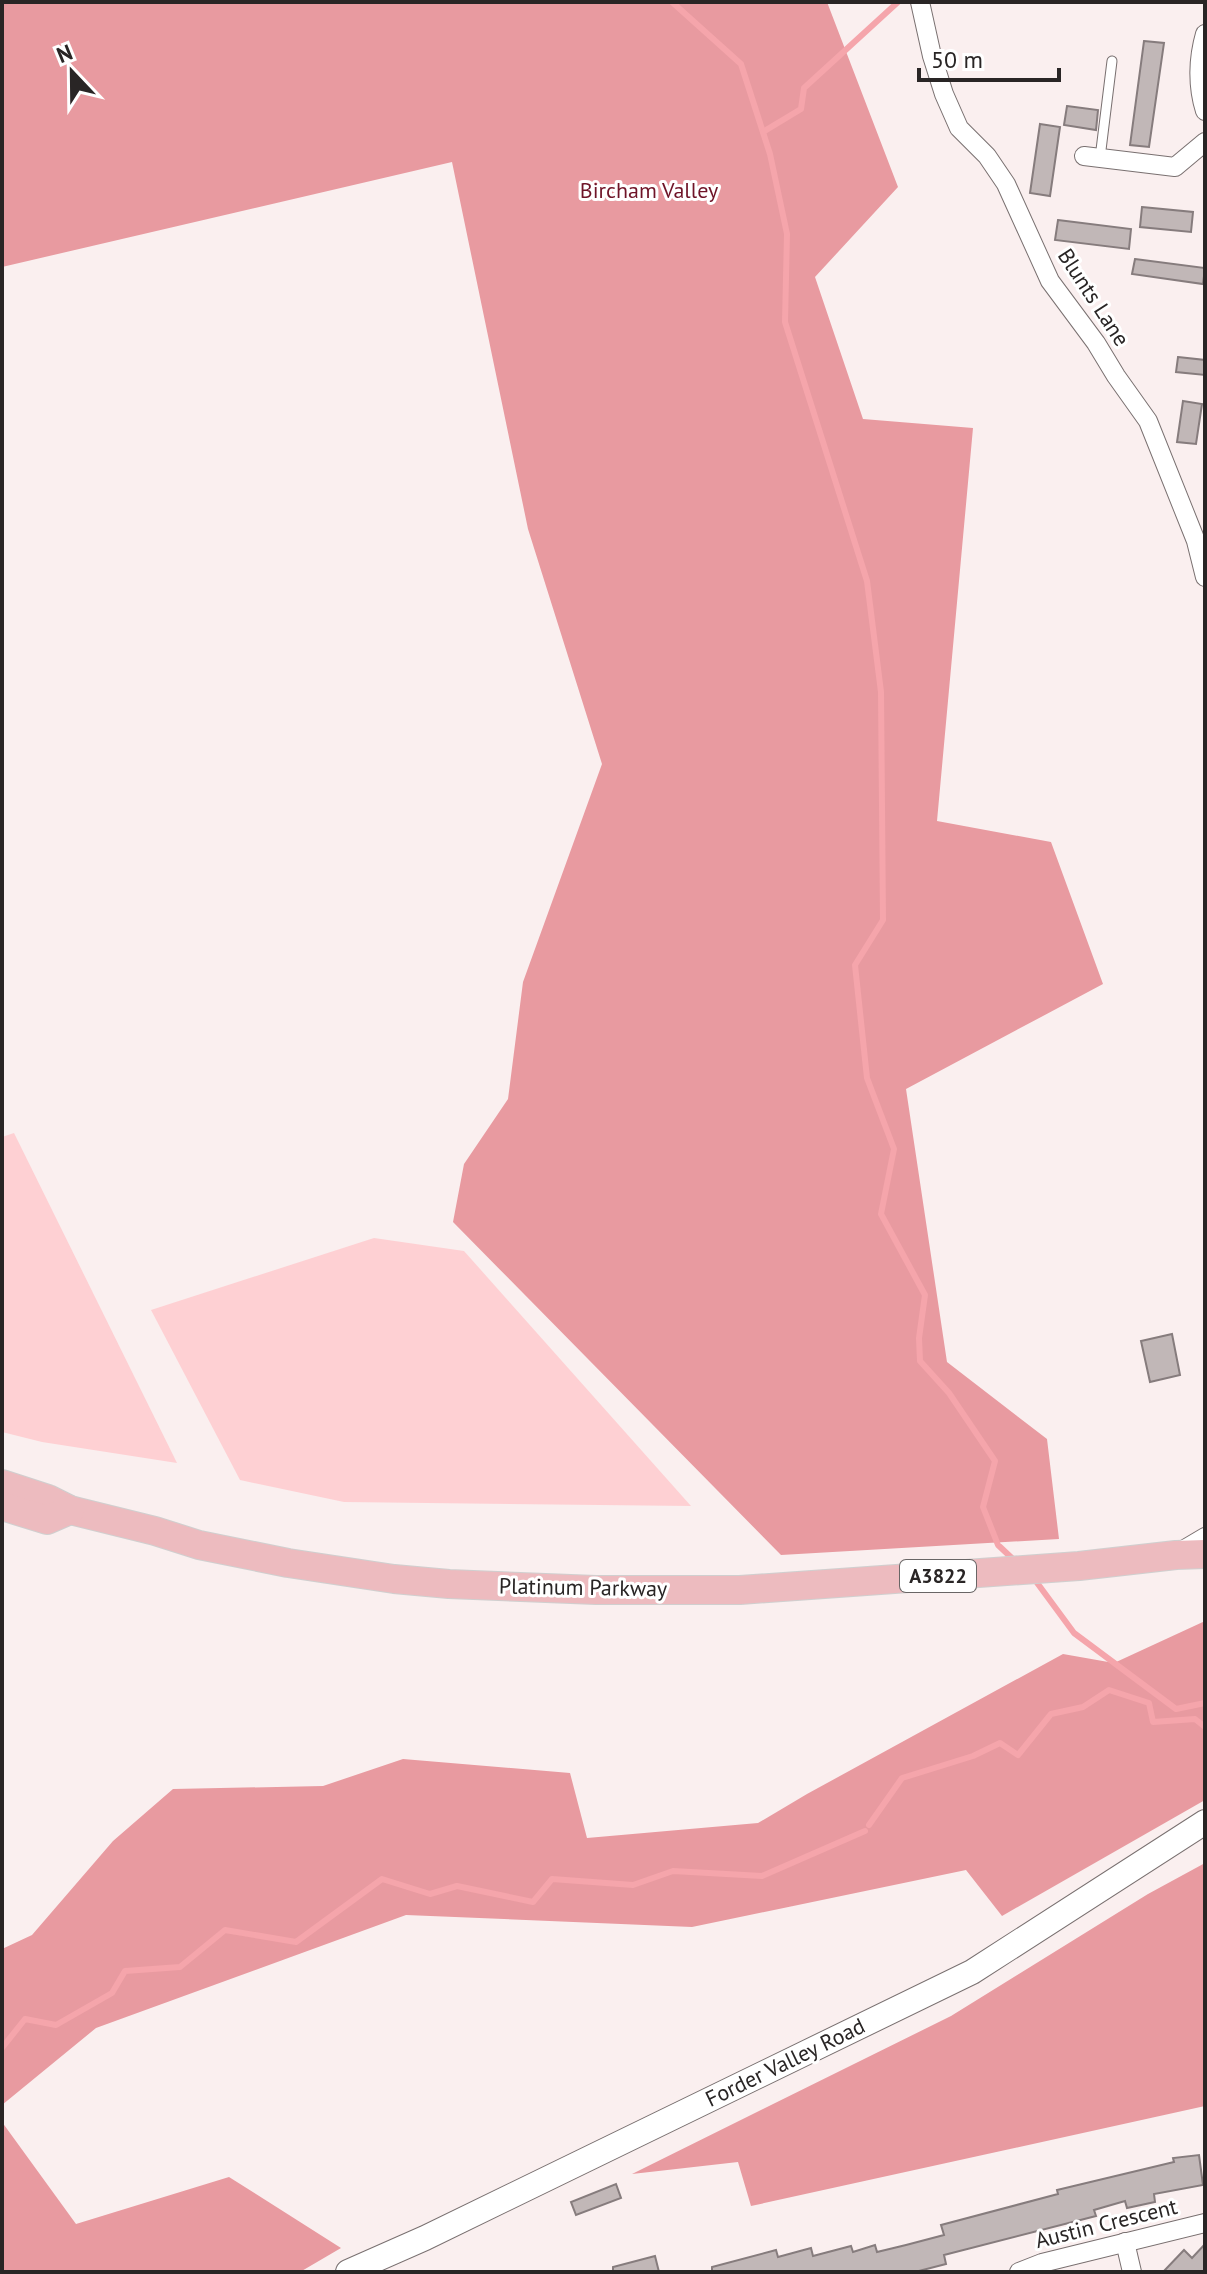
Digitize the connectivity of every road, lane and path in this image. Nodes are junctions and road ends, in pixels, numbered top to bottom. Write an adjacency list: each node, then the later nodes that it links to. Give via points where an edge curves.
1 (920, 2): 7 (street, Blunts Lane, via 936,69 959,128 1006,184 1050,281 1148,421)
2 (1205, 34): 4 (street, via 1199,75)
3 (1112, 61): 6 (lane)
4 (1205, 111)
5 (1205, 142): 6 (street, via 1175,167)
6 (1092, 157)
7 (1205, 577)
8 (2, 1484): 10 (main road, A3822)
9 (2, 1506): 10 (main road, Platinum Parkway / A3822, via 47,1520)
10 (70, 1510): 14 (main road, Platinum Parkway / A3822, via 288,1563 449,1584 596,1590 740,1590)
11 (1205, 1537): 14 (street)
12 (1205, 1545): 14 (main road, Platinum Parkway)
13 (1205, 1554): 14 (main road, Platinum Parkway)
14 (1176, 1555)
15 (1205, 1822): 18 (main road, Forder Valley Road, via 972,1972)
16 (1205, 2223): 17 (street, Austin Crescent)
17 (1125, 2242): 19 (street, Austin Crescent); 20 (street)
18 (348, 2272)
19 (1019, 2272)
20 (1132, 2272)

